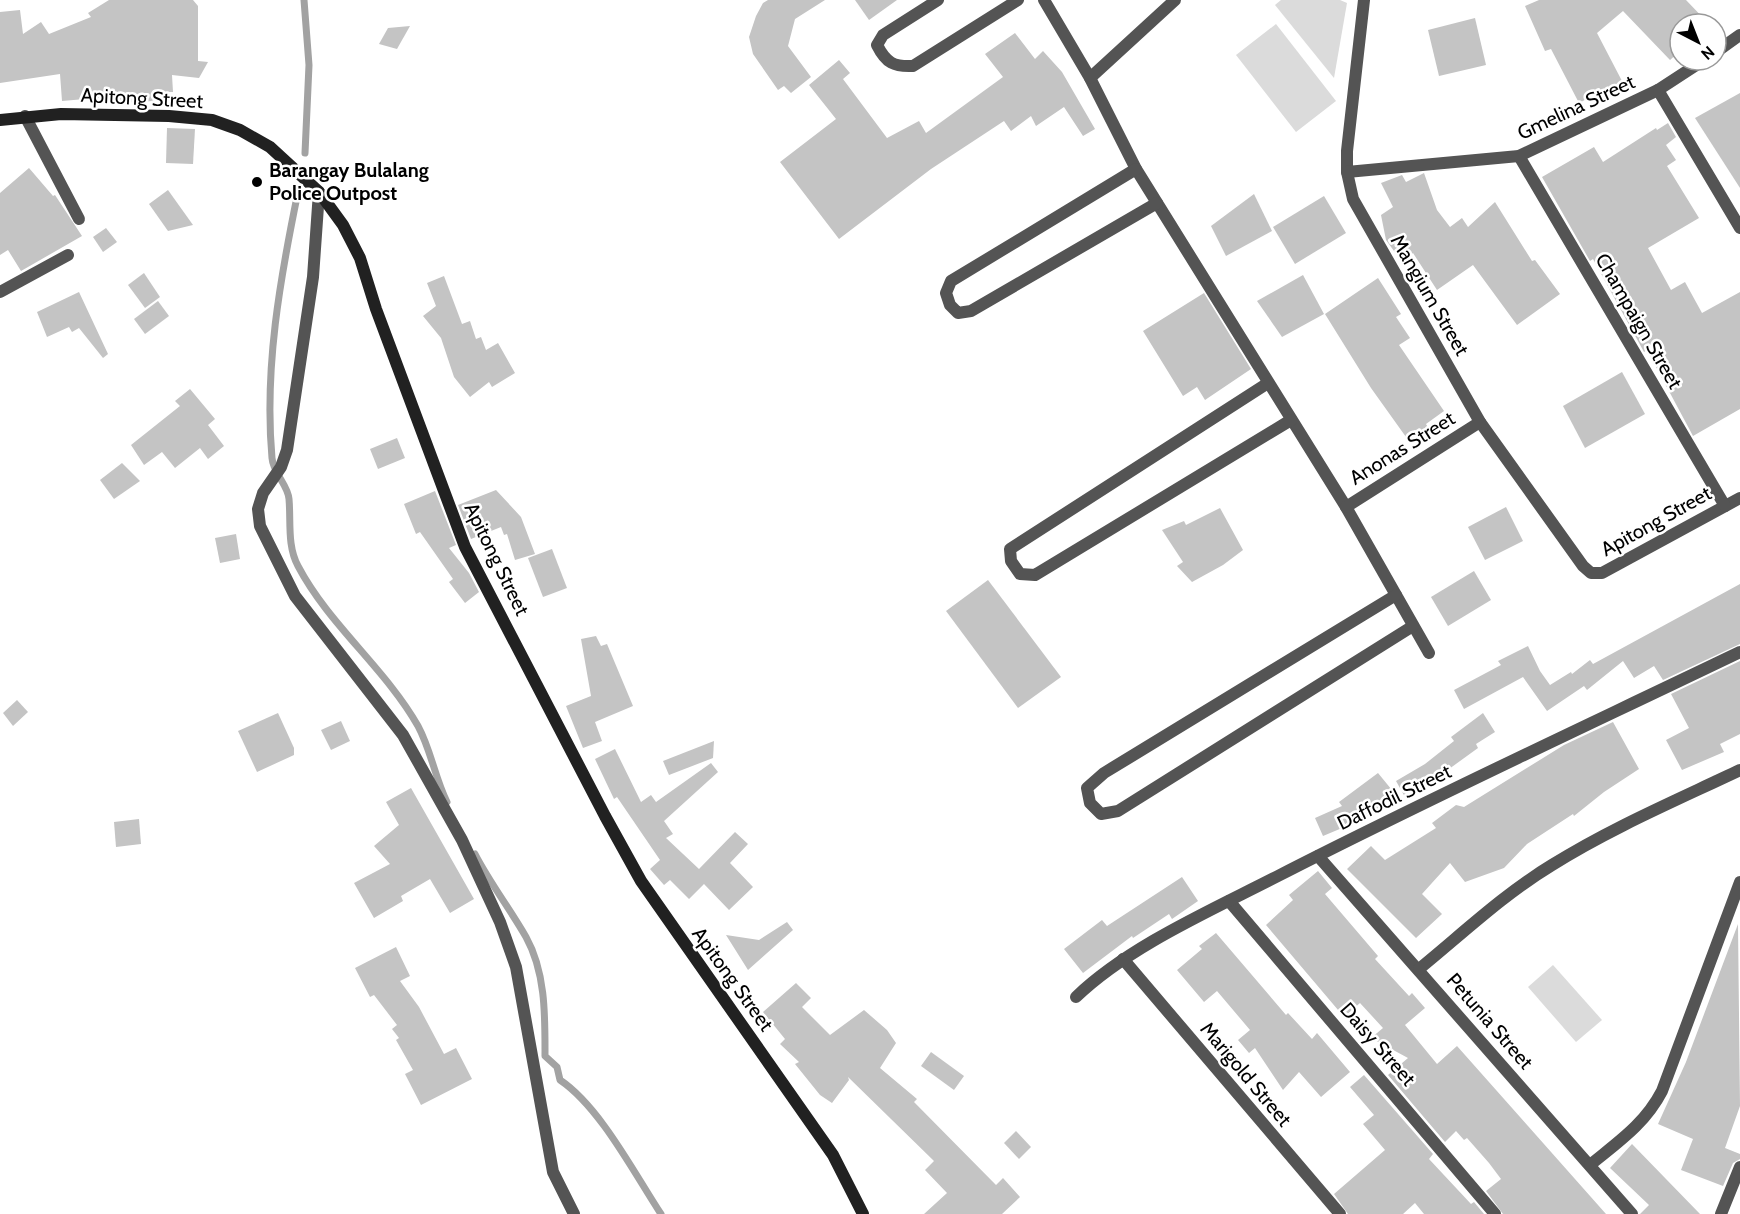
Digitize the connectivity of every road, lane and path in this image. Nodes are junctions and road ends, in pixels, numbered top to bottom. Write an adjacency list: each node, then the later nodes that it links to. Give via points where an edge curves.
1 (938, 0): 2 (street, via 883,35 877,45 884,58 897,66 913,66)
2 (1018, 0)
3 (1044, 0): 7 (street)
4 (1175, 0): 7 (street)
5 (1364, 0): 13 (street, Mangium Street)
6 (1686, 72): 8 (street, Gmelina Street)
7 (1090, 78): 12 (street)
8 (1658, 90): 11 (street, Gmelina Street); 17 (street)
9 (25, 116): 10 (street, Apitong Street); 14 (street, Apitong Street, via 169,116 212,120 270,147); 16 (street)
10 (0, 120)
11 (1519, 156): 13 (street, Gmelina Street); 24 (street, Champaign Street)
12 (1136, 169): 15 (street); 15 (street, via 951,281 946,293 950,305 958,313 971,311)
13 (1347, 172): 22 (street, Mangium Street, via 1353,199)
14 (319, 192): 40 (street, via 313,277 287,450 258,509 261,526 295,596 403,735 462,840 500,922 516,967 553,1172); 41 (street, Apitong Street, via 344,225 360,258 465,547 605,816 653,900 833,1155)
15 (1157, 203): 20 (street)
16 (80, 219)
17 (1740, 228)
18 (68, 255): 19 (street)
19 (0, 292)
20 (1268, 383): 21 (street); 21 (street, via 1010,549 1011,561 1020,574 1035,575)
21 (1291, 420): 25 (street)
22 (1480, 422): 25 (street, Anonas Street); 26 (street, Mangium Street)
23 (1740, 498): 24 (street, Apitong Street)
24 (1725, 506): 26 (street, Apitong Street, via 1602,573)
25 (1346, 507): 27 (street)
26 (1591, 573)
27 (1396, 595): 28 (street); 28 (street, via 1104,773 1087,788 1090,802 1101,814 1118,811)
28 (1413, 626): 30 (street)
29 (1740, 652): 32 (street, Daffodil Street)
30 (1429, 653)
31 (1740, 770): 36 (street, via 1595,840 1551,866)
32 (1318, 856): 34 (street, Daffodil Street); 36 (street, Petunia Street)
33 (1740, 882): 38 (street, via 1652,1110)
34 (1229, 901): 35 (street, Daffodil Street); 43 (street, Daisy Street)
35 (1123, 959): 37 (street, Daffodil Street); 42 (street, Marigold Street)
36 (1419, 969): 38 (street, Petunia Street)
37 (1076, 997)
38 (1590, 1165): 44 (street, Petunia Street)
39 (1739, 1172): 45 (street)
40 (574, 1214)
41 (863, 1214)
42 (1340, 1214)
43 (1495, 1214)
44 (1632, 1214)
45 (1721, 1214)

